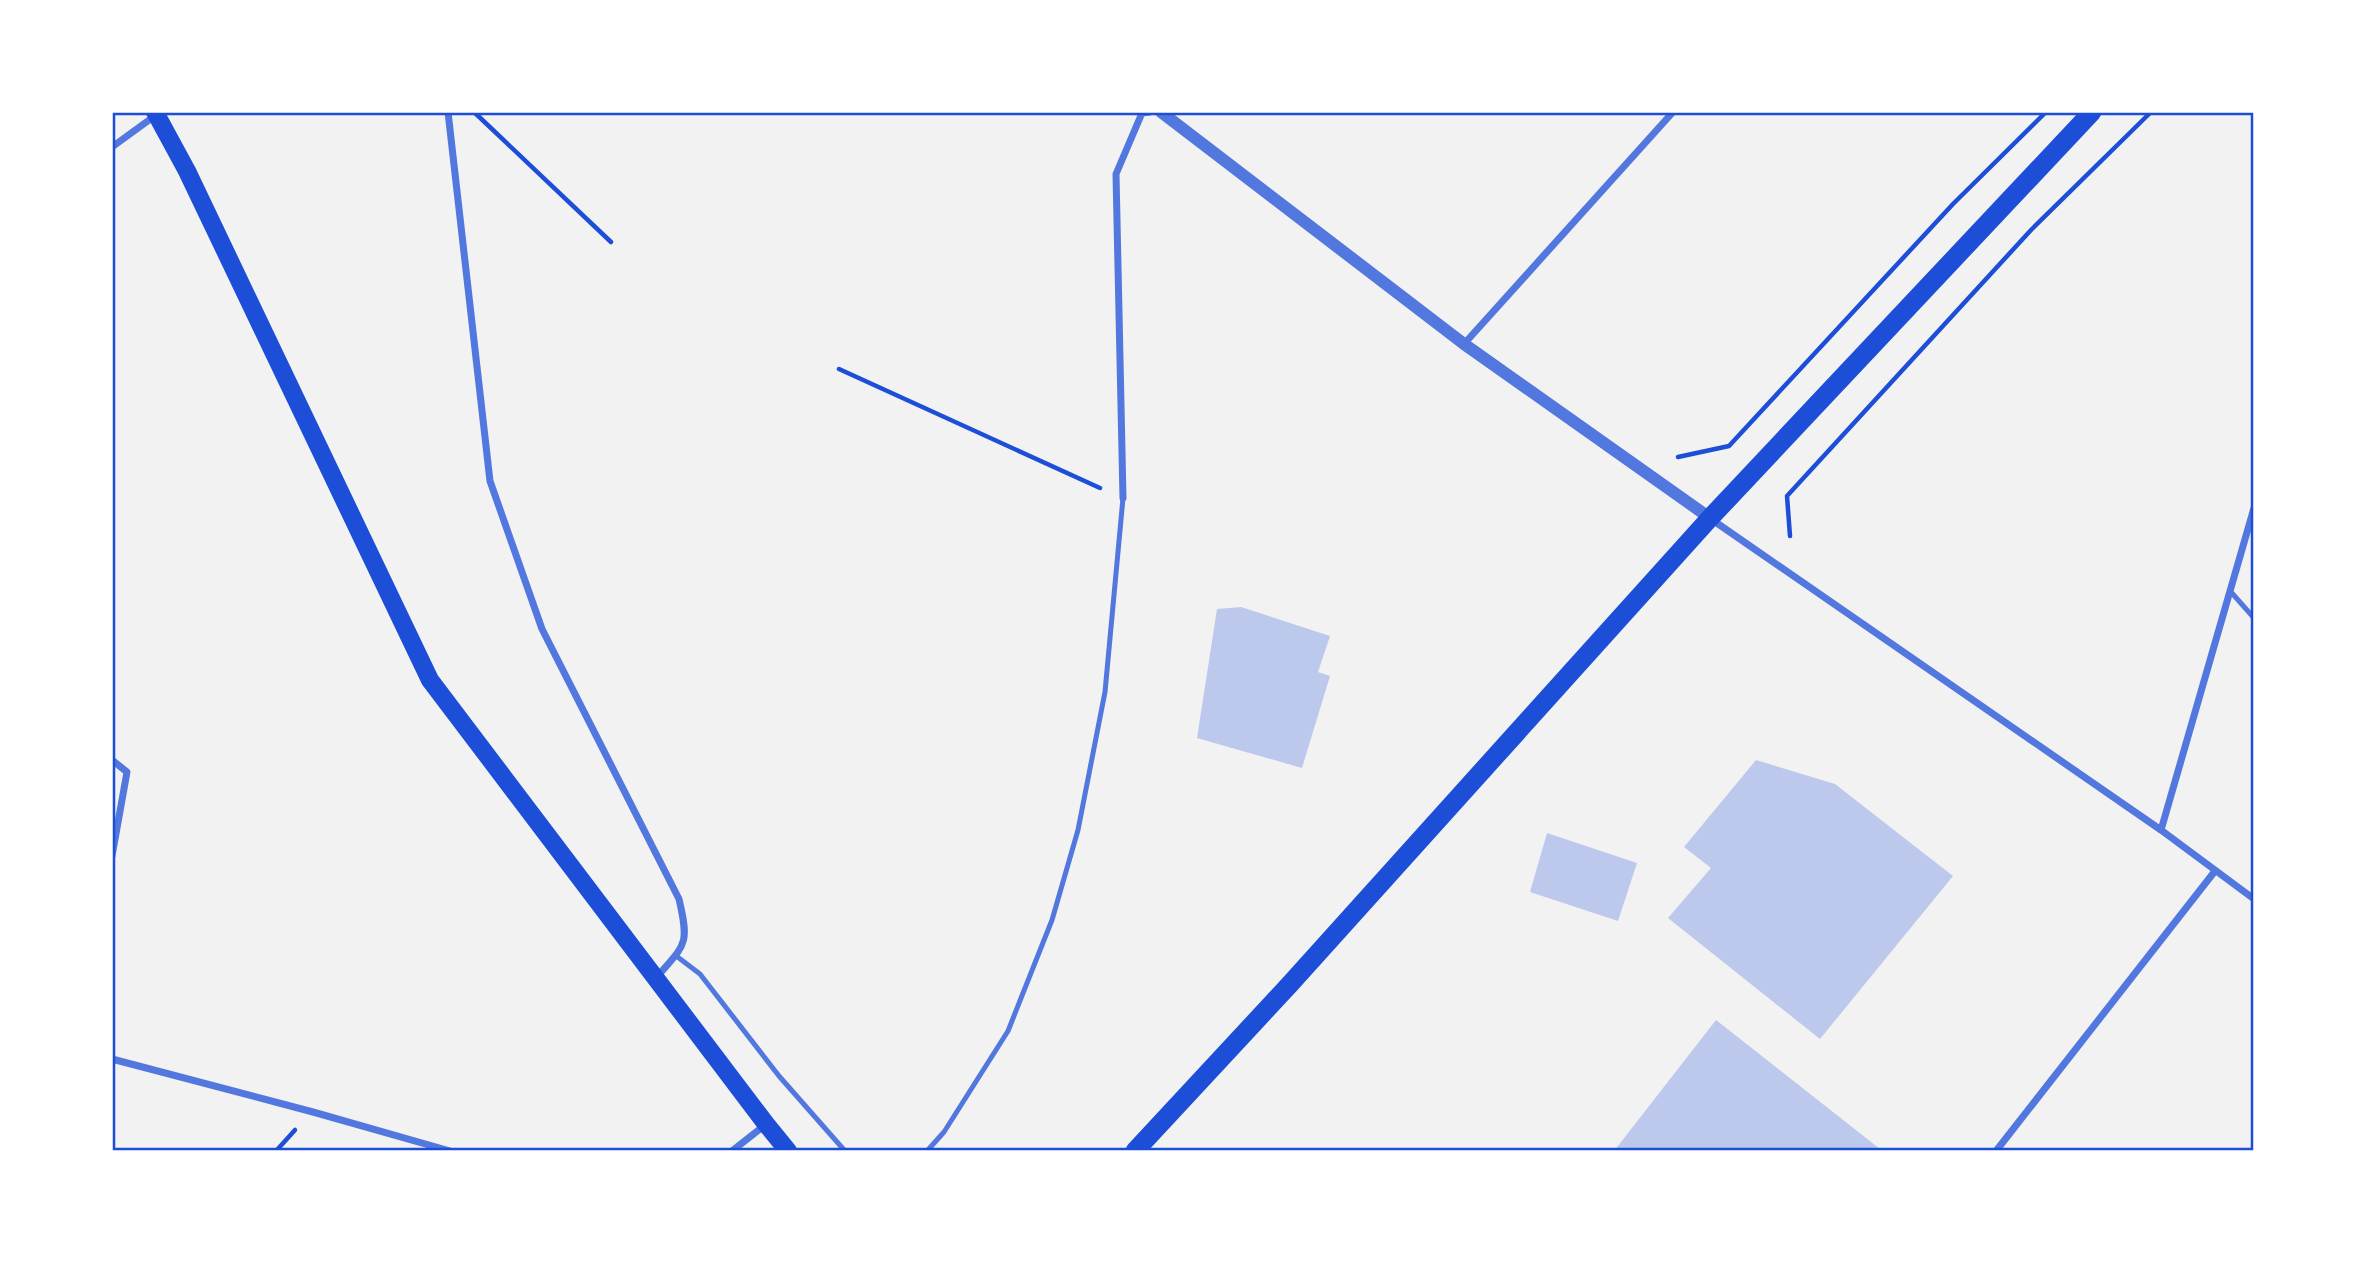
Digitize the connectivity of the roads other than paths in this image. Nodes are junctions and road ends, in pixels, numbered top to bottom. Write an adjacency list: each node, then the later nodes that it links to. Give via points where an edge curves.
1 (448, 112): 19 (street, via 490,481 542,629 679,899 684,946)
2 (1150, 112): 9 (street, via 1142,113 1116,174)
3 (1161, 112): 8 (street)
4 (1673, 112): 8 (street)
5 (2092, 112): 11 (highway)
6 (156, 113): 7 (street); 20 (main road, via 430,680)
7 (112, 147)
8 (1464, 344): 11 (street)
9 (1124, 498): 27 (lane, via 1105,692 1078,830 1052,920 1008,1031)
10 (2254, 508): 12 (street)
11 (1710, 519): 15 (street); 28 (highway)
12 (2231, 592): 13 (lane); 15 (street)
13 (2254, 618)
14 (112, 760): 16 (street, via 127,772)
15 (2161, 830): 17 (street)
16 (112, 856)
17 (2215, 871): 18 (street); 29 (street)
18 (2254, 899)
19 (675, 955): 20 (street); 26 (lane, via 700,974 779,1076)
20 (655, 979): 22 (main road)
21 (112, 1059): 23 (street)
22 (765, 1124): 24 (street); 25 (main road)
23 (450, 1151)
24 (732, 1151)
25 (788, 1151)
26 (845, 1151)
27 (927, 1151)
28 (1135, 1151)
29 (1996, 1151)

